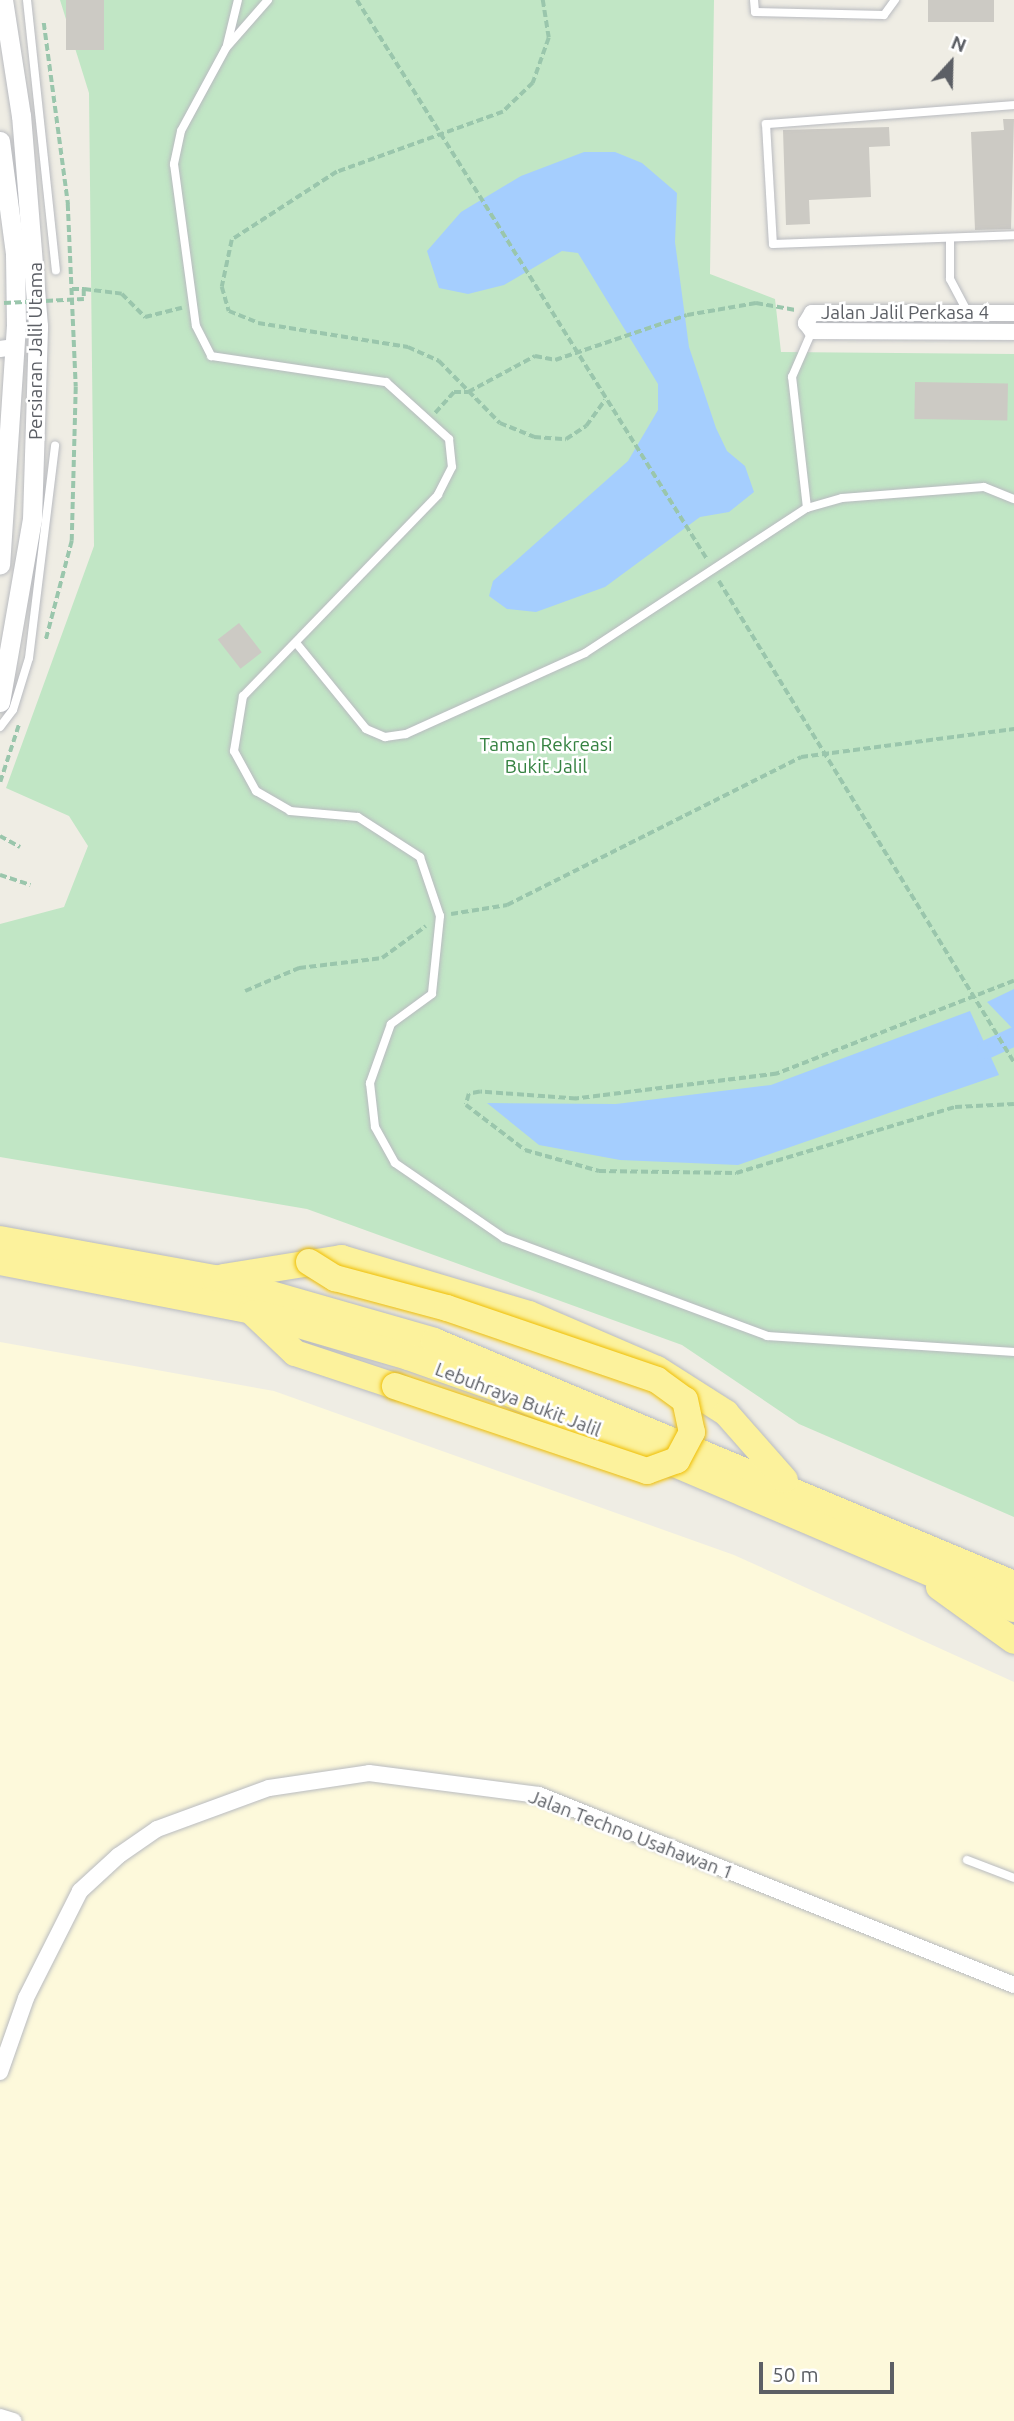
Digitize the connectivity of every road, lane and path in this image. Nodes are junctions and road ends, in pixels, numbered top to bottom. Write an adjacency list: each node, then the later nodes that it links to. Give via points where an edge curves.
1 (3, 0): 29 (street, Persiaran Jalil Utama, via 36,251)
2 (27, 0): 16 (lane)
3 (238, 0): 10 (lane)
4 (268, 0): 10 (lane)
5 (357, 0): 12 (path)
6 (543, 0): 12 (path, via 550,38 533,83 503,112)
7 (754, 0): 8 (lane, via 755,12 884,15)
8 (895, 0)
9 (42, 13): 17 (path, via 68,204)
10 (226, 48): 20 (lane, via 181,131 174,164)
11 (1014, 105): 15 (lane, via 767,121 773,244)
12 (441, 134): 28 (path); 30 (path, via 337,172 232,240 222,287 229,311 258,323 408,347 439,360)
13 (0, 141): 24 (street, Persiaran Jalil Utama, via 15,254)
14 (1014, 235): 15 (lane)
15 (950, 238): 22 (lane, via 950,279)
16 (56, 270)
17 (71, 289): 18 (path); 39 (path, via 72,541)
18 (84, 289): 19 (path, bridge, via 84,299); 20 (path, via 122,294 145,317)
19 (5, 303)
20 (194, 305): 32 (lane, via 211,356 386,382)
21 (811, 313): 22 (street, Jalan Jalil Perkasa 4); 25 (street, Jalan Jalil Perkasa 4, via 806,323); 28 (path, via 756,303 687,315)
22 (968, 313): 23 (street, Jalan Jalil Perkasa 4)
23 (1014, 313)
24 (8, 326): 27 (street, Persiaran Jalil Utama)
25 (812, 331): 26 (street, Jalan Jalil Perkasa 4); 35 (lane, via 792,377)
26 (1014, 332)
27 (10, 350): 29 (street); 36 (street, Persiaran Jalil Utama)
28 (574, 350): 30 (path, via 555,359 535,356); 31 (path)
29 (38, 353): 40 (street, Persiaran Jalil Utama, via 32,519)
30 (468, 392): 31 (path, via 500,423 534,437 566,439 586,426); 32 (path, via 454,392)
31 (605, 400): 37 (path)
32 (432, 417): 38 (lane, via 449,439 452,467 438,495)
33 (55, 446): 42 (lane, via 29,658 13,709)
34 (1014, 499): 35 (lane, via 984,486 842,498)
35 (807, 508): 37 (lane)
36 (0, 564)
37 (715, 574): 38 (lane, via 585,653 406,734 385,737 366,729); 44 (path)
38 (297, 644): 50 (lane, via 243,696 234,751 256,791 290,811 358,817 401,839 419,856)
39 (44, 646)
40 (0, 702)
41 (20, 720): 45 (path)
42 (0, 727)
43 (1014, 729): 44 (path)
44 (825, 754): 50 (path, via 801,757 507,905); 53 (path)
45 (0, 782)
46 (0, 836): 47 (path)
47 (20, 847)
48 (0, 875): 49 (path)
49 (30, 885)
50 (440, 916): 52 (path, via 382,958 299,968); 63 (lane, via 432,994 391,1024 370,1083 375,1127 395,1163 504,1238 767,1336)
51 (1014, 981): 53 (path)
52 (245, 991)
53 (975, 1000): 54 (path); 55 (path, via 938,1007 867,1042 777,1074 576,1099 480,1092 469,1094 466,1105 525,1150 599,1171 736,1173 955,1107)
54 (1014, 1062)
55 (1014, 1104)
56 (0, 1219): 58 (highway)
57 (0, 1239): 58 (highway, Lebuhraya Bukit Jalil)
58 (37, 1244): 61 (highway, Lebuhraya Bukit Jalil)
59 (0, 1262): 62 (highway, Lebuhraya Bukit Jalil)
60 (309, 1262): 61 (highway); 62 (highway, bridge, via 335,1278 447,1308 657,1380 685,1400 692,1432 677,1460 647,1472 295,1353); 64 (highway, via 341,1258 388,1268 619,1351 726,1413)
61 (215, 1278): 64 (highway, Lebuhraya Bukit Jalil, via 434,1341)
62 (251, 1311): 65 (highway, Lebuhraya Bukit Jalil, via 499,1389)
63 (1014, 1352)
64 (789, 1484): 66 (highway, Lebuhraya Bukit Jalil)
65 (909, 1563): 67 (highway, Lebuhraya Bukit Jalil); 68 (highway)
66 (1009, 1580)
67 (1014, 1609)
68 (1014, 1641)
69 (967, 1860): 70 (lane)
70 (1014, 1878)
71 (1014, 1985): 72 (street, Jalan Techno Usahawan 1, via 538,1796 369,1773 269,1788 157,1829 118,1856 80,1891 26,1998)
72 (0, 2072)
73 (0, 2417): 74 (street)
74 (13, 2421)

